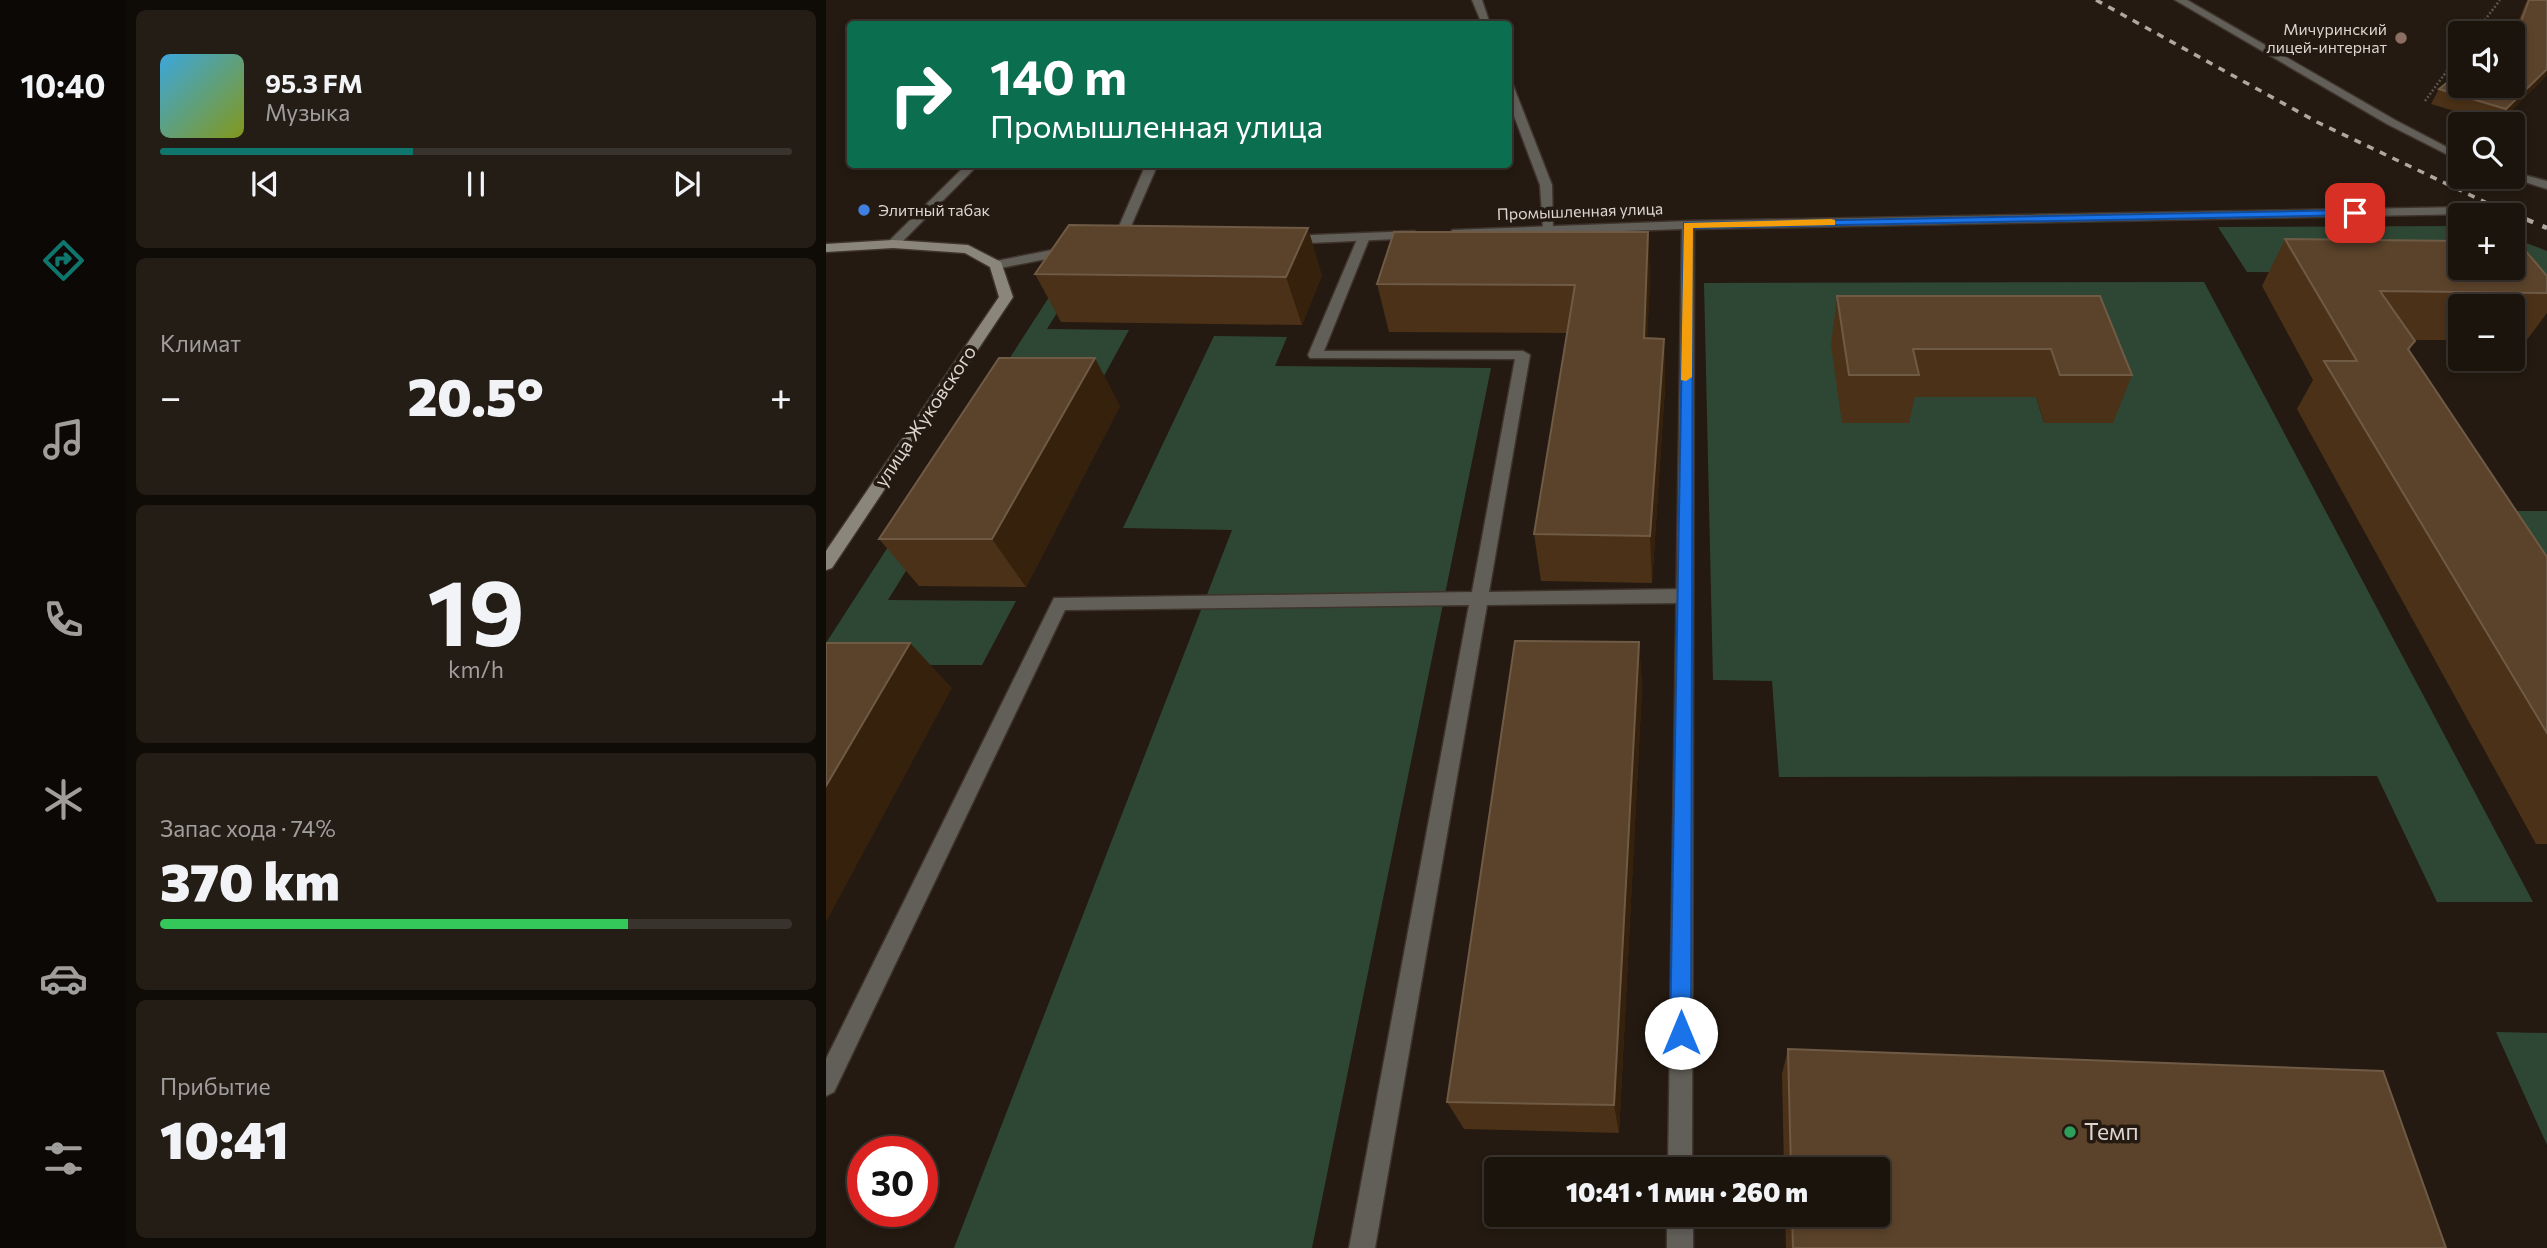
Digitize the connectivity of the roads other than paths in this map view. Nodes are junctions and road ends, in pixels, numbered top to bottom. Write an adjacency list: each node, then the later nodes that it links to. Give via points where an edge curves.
1 (1477, 0): 3 (street)
2 (2180, 0): 5 (street)
3 (1485, 21)
4 (1512, 96): 12 (street, via 1546,185)
5 (2448, 152)
6 (970, 168): 15 (street)
7 (1150, 168): 17 (street, via 1110,247)
8 (2525, 179): 9 (street)
9 (2547, 185)
10 (2448, 211): 11 (street, Промышленная улица)
11 (1688, 225): 12 (street, Промышленная улица); 19 (street)
12 (1549, 228): 13 (street, Промышленная улица)
13 (1364, 237): 14 (street, Промышленная улица); 20 (street, via 1315,355 1523,355)
14 (1281, 241)
15 (893, 244): 16 (street); 17 (street, via 968,249)
16 (826, 248)
17 (996, 265): 18 (street, улица Жуковского, via 1006,297)
18 (826, 564)
19 (1683, 596): 20 (street); 22 (street)
20 (1480, 599): 21 (street, via 1060,603); 24 (street)
21 (826, 1084)
22 (1680, 1157)
23 (1680, 1227): 25 (street)
24 (1362, 1248)
25 (1680, 1248)

